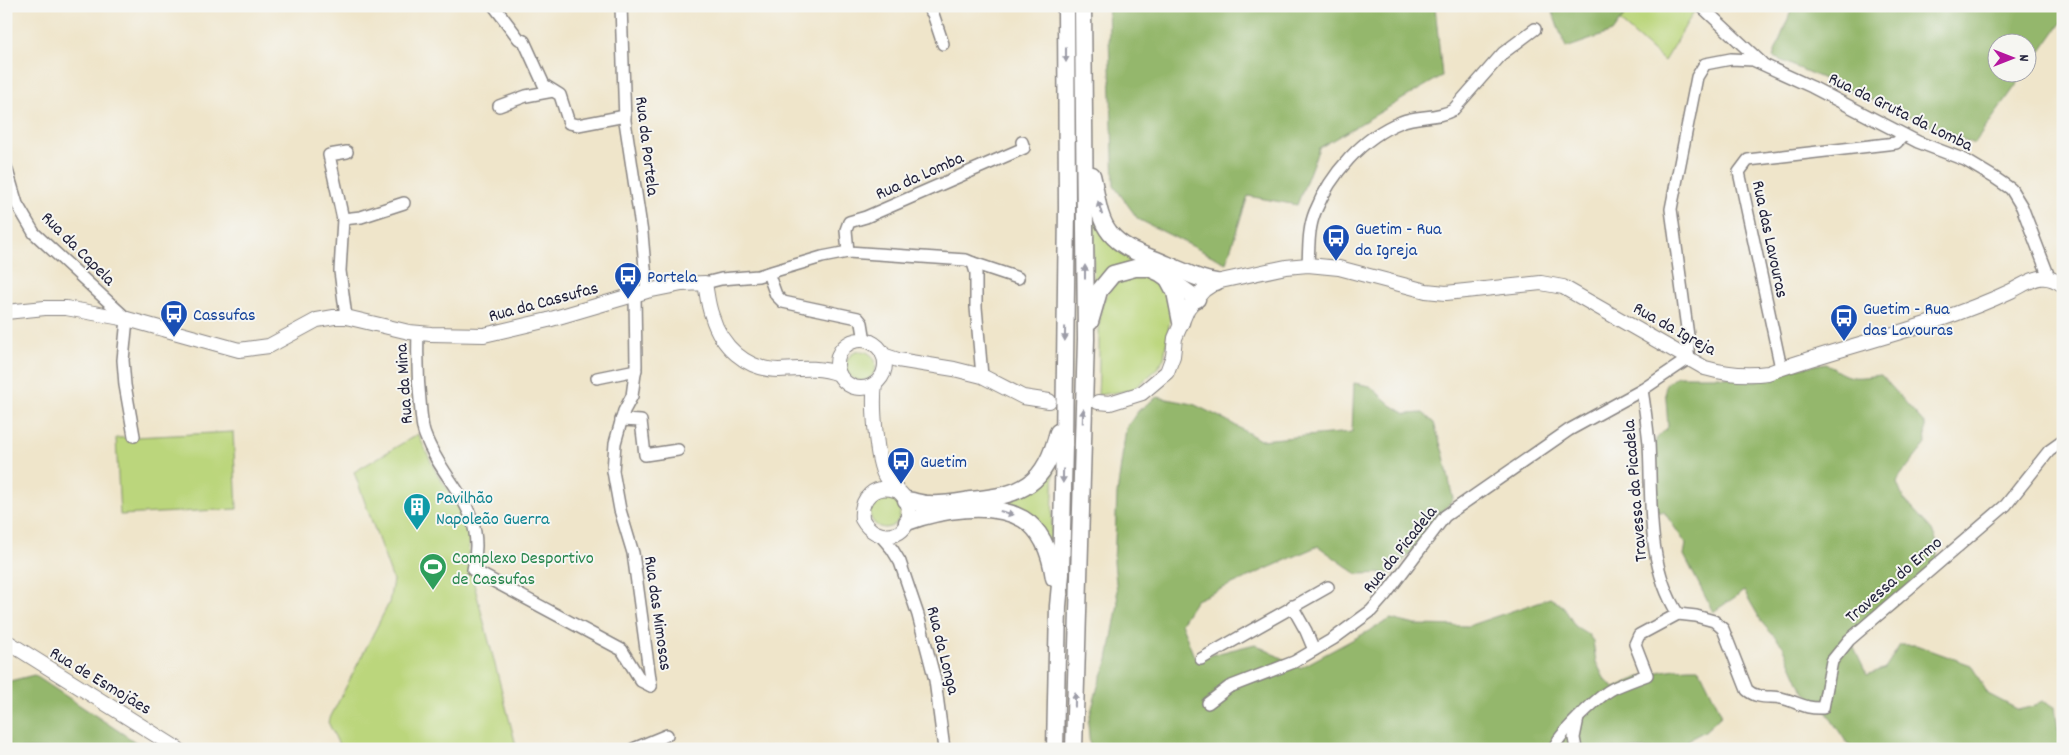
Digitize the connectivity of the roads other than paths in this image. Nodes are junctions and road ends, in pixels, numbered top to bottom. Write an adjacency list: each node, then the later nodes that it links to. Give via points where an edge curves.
1 (494, 6): 10 (street, via 524,41 544,85)
2 (622, 6): 12 (street, Rua da Portela)
3 (927, 6): 8 (street)
4 (1066, 6): 57 (highway, one-way to 57)
5 (1083, 6): 15 (highway)
6 (1701, 6): 9 (street, Rua da Gruta da Lomba)
7 (1535, 29): 24 (street, via 1503,53 1453,110 1400,122 1369,140 1344,165 1314,213)
8 (943, 44)
9 (1765, 66): 13 (street, Rua da Gruta da Lomba); 44 (street, via 1753,60 1732,59 1704,64 1697,77 1671,208 1688,336)
10 (553, 91): 11 (street); 12 (street, via 560,95 569,123 578,125)
11 (499, 106)
12 (625, 116): 33 (street, Rua da Portela, via 642,233)
13 (1904, 135): 28 (street, Rua da Gruta da Lomba, via 1965,160 2011,189 2022,207); 47 (street, Rua das Lavouras, via 1896,143 1748,160 1739,172)
14 (1022, 142): 22 (street, Rua da Lomba, via 1024,148 849,222 846,230)
15 (1085, 151): 25 (highway, one-way to 15, via 1124,245 1109,232 1099,209); 40 (highway, one-way to 15)
16 (347, 152): 21 (street, via 329,155)
17 (6, 167): 18 (street, Rua da Capela)
18 (9, 191): 20 (street, Rua da Capela)
19 (404, 203): 21 (street)
20 (12, 206): 37 (street, Rua da Capela, via 34,232)
21 (343, 220): 36 (street, via 340,271)
22 (848, 252): 23 (street, Rua da Cassufas); 26 (street, Rua da Cassufas)
23 (973, 263): 29 (street, Rua da Cassufas); 50 (street)
24 (1308, 266): 27 (main road, Rua da Igreja, via 1286,267); 44 (main road, Rua da Igreja, via 1339,268 1426,291 1446,293 1541,282 1563,287)
25 (1171, 272): 31 (highway); 34 (highway, via 1185,277); 38 (highway); 40 (highway, via 1135,268 1113,274 1099,291)
26 (768, 273): 30 (street, Rua da Cassufas); 41 (street, via 776,295 783,302 858,318)
27 (1263, 274): 31 (main road, Rua da Igreja); 34 (main road, Rua da Igreja)
28 (2049, 277): 32 (main road); 47 (main road, Rua da Igreja, via 2029,282 1977,307 1935,322)
29 (1018, 278)
30 (705, 282): 33 (main road, Rua da Cassufas); 46 (main road, via 717,329 725,343 746,362 776,370)
31 (1216, 282): 34 (main road)
32 (2063, 285)
33 (641, 293): 39 (main road, Rua da Cassufas, via 492,334); 48 (street, Rua das Mimosas)
34 (1197, 299): 38 (main road)
35 (6, 312): 37 (main road, Rua da Cassufas, via 66,308)
36 (346, 317): 37 (main road, Rua da Cassufas, via 317,320 269,346 239,350); 39 (main road, Rua da Cassufas)
37 (127, 319): 59 (street, via 123,360)
38 (1181, 322): 56 (main road, via 1167,372 1142,393)
39 (418, 333): 67 (street, Rua da Mina, via 416,376 424,434 474,521 477,552)
40 (1086, 339): 82 (highway, one-way to 40)
41 (865, 341): 42 (main road, via 852,342); 43 (main road, via 879,348)
42 (839, 355): 46 (main road); 49 (main road)
43 (883, 355): 45 (main road); 52 (main road, Rua da Longa, via 885,368)
44 (1688, 359): 47 (main road, Rua da Igreja, via 1705,368 1748,376); 54 (street, Rua da Picadela)
45 (925, 365): 50 (main road); 52 (main road)
46 (818, 368): 49 (main road)
47 (1781, 368)
48 (636, 370): 51 (street); 58 (street, Rua das Mimosas, via 632,396)
49 (839, 374): 53 (main road, Rua da Longa)
50 (982, 376): 55 (main road, via 1023,397)
51 (597, 378)
52 (879, 379): 53 (main road, via 869,387); 63 (main road, Rua da Longa, via 873,406 882,466 886,478)
53 (855, 388): 62 (main road, Rua da Longa, via 868,412 876,473)
54 (1642, 390): 71 (street, Travessa da Picadela, via 1658,568 1668,598); 73 (street, Rua da Picadela, via 1569,430 1445,516 1371,611)
55 (1049, 401)
56 (1098, 402)
57 (1064, 410): 63 (highway, via 1047,464 1040,475 1022,490 998,498 930,504); 69 (highway, one-way to 69)
58 (621, 420): 61 (street, via 641,421 645,455); 67 (street, Rua das Mimosas, via 612,471 633,552 651,686 640,681 622,650)
59 (134, 436)
60 (2063, 441): 71 (street, Travessa do Ermo, via 2050,451 2006,505 1849,640 1832,661 1823,708 1809,709 1782,698 1754,696 1747,690 1723,629 1714,621)
61 (678, 450)
62 (874, 490): 63 (main road, via 881,488); 65 (main road, Rua da Longa, via 862,510 866,526)
63 (901, 495): 64 (main road, Rua da Longa, via 909,514)
64 (903, 527): 65 (main road, via 892,535); 66 (street, Rua da Longa); 69 (highway, one-way to 69, via 931,513 972,509 997,511 1023,519 1040,537 1052,563)
65 (880, 535): 66 (street, Rua da Longa)
66 (900, 562): 80 (street, Rua da Longa, via 935,680)
67 (473, 570)
68 (1328, 587): 70 (street)
69 (1058, 606): 81 (highway)
70 (1292, 606): 73 (street); 74 (street)
71 (1678, 614): 76 (street, via 1639,635 1635,644 1647,675 1612,688)
72 (6, 642): 78 (main road, Rua de Esmojães)
73 (1314, 650): 75 (street, Rua da Picadela, via 1294,662 1229,687)
74 (1201, 659)
75 (1208, 703)
76 (1578, 718): 83 (street); 84 (street, via 1574,738)
77 (667, 735): 79 (street)
78 (178, 749)
79 (633, 749)
80 (944, 749)
81 (1055, 749)
82 (1074, 749)
83 (1554, 749)
84 (1576, 749)

